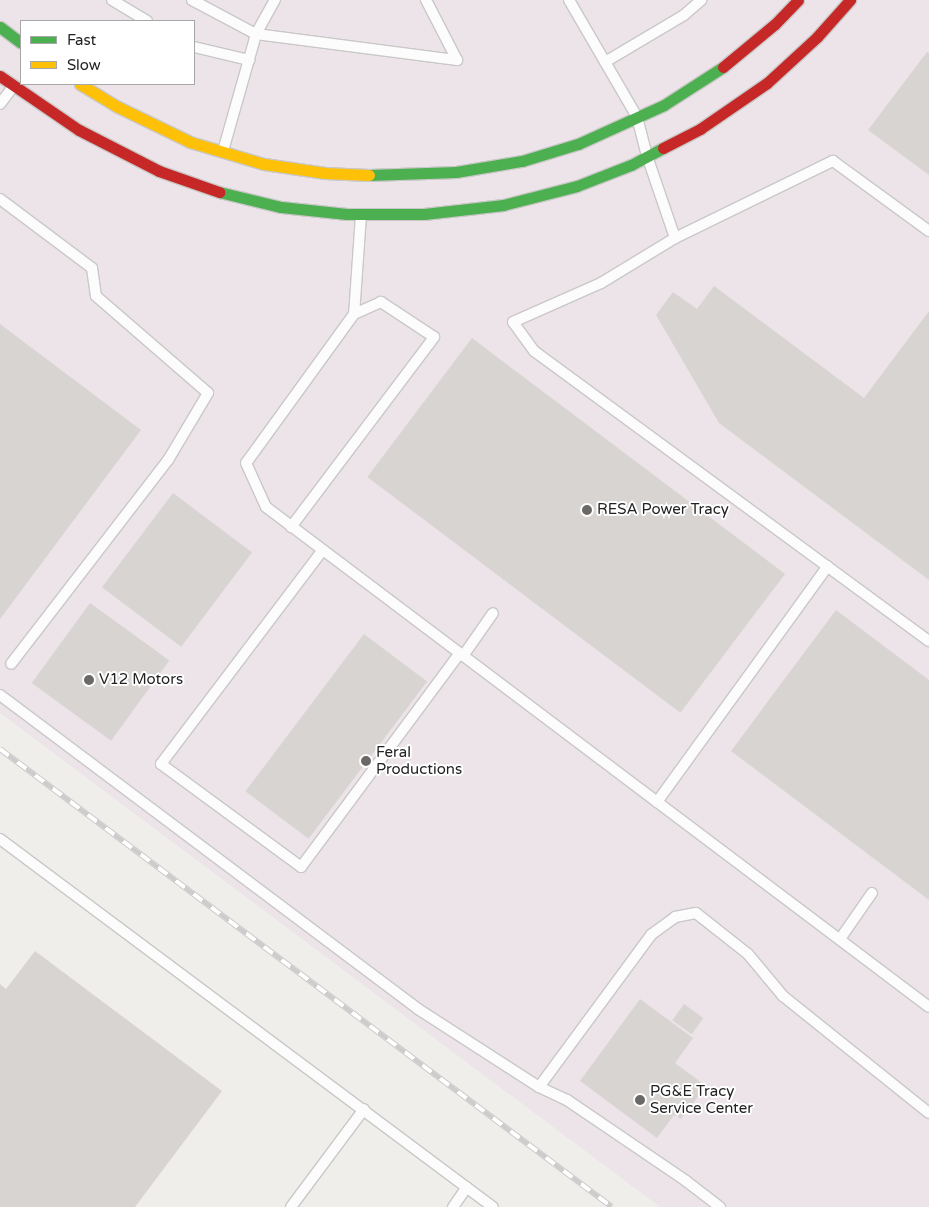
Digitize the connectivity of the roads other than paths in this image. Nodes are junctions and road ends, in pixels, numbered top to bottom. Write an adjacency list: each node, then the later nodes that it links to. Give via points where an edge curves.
1 (112, 0): 9 (lane)
2 (192, 0): 11 (lane)
3 (275, 0): 11 (lane)
4 (426, 0): 11 (lane, via 457,60)
5 (569, 0): 15 (lane)
6 (701, 0): 15 (lane)
7 (798, 0): 21 (main road, via 775,24 722,68 664,105)
8 (850, 0): 23 (main road, via 818,38 767,83 700,129)
9 (145, 20)
10 (0, 27): 12 (main road)
11 (256, 34): 14 (lane)
12 (20, 42)
13 (195, 47): 14 (lane)
14 (249, 60): 22 (lane)
15 (606, 62): 21 (lane)
16 (0, 76): 17 (main road)
17 (18, 82): 20 (lane)
18 (22, 85): 25 (main road, via 79,130 159,171 209,190 281,207)
19 (82, 85): 22 (main road, via 116,106 190,142)
20 (0, 104)
21 (637, 117): 22 (main road, via 578,144 522,161 456,172 390,176 325,173 264,164); 23 (lane)
22 (222, 152)
23 (647, 156): 25 (main road, via 577,186 503,205 424,214); 27 (lane)
24 (0, 199): 35 (lane, via 92,268 96,296 208,393 168,460)
25 (362, 214): 28 (lane)
26 (929, 231): 27 (lane, via 833,161)
27 (675, 238): 31 (lane, via 601,282 513,322 534,351)
28 (354, 314): 29 (lane, via 246,463 266,508); 29 (lane, via 381,302 434,337)
29 (291, 526): 30 (lane)
30 (322, 551): 34 (lane); 34 (lane, via 161,764 301,867)
31 (828, 566): 33 (lane); 37 (lane)
32 (493, 613): 34 (lane)
33 (929, 641)
34 (461, 655): 37 (lane)
35 (11, 664)
36 (0, 695): 42 (lane, via 418,1009)
37 (657, 802): 40 (lane)
38 (0, 839): 43 (lane)
39 (872, 893): 40 (lane)
40 (840, 939): 41 (lane)
41 (929, 1007)
42 (539, 1088): 44 (lane, via 652,934 675,917 696,913 748,954 784,996); 49 (lane, via 567,1100)
43 (364, 1109): 45 (lane); 46 (lane)
44 (929, 1113)
45 (467, 1187): 47 (lane); 48 (lane)
46 (291, 1207)
47 (453, 1207)
48 (494, 1207)
49 (720, 1207)

